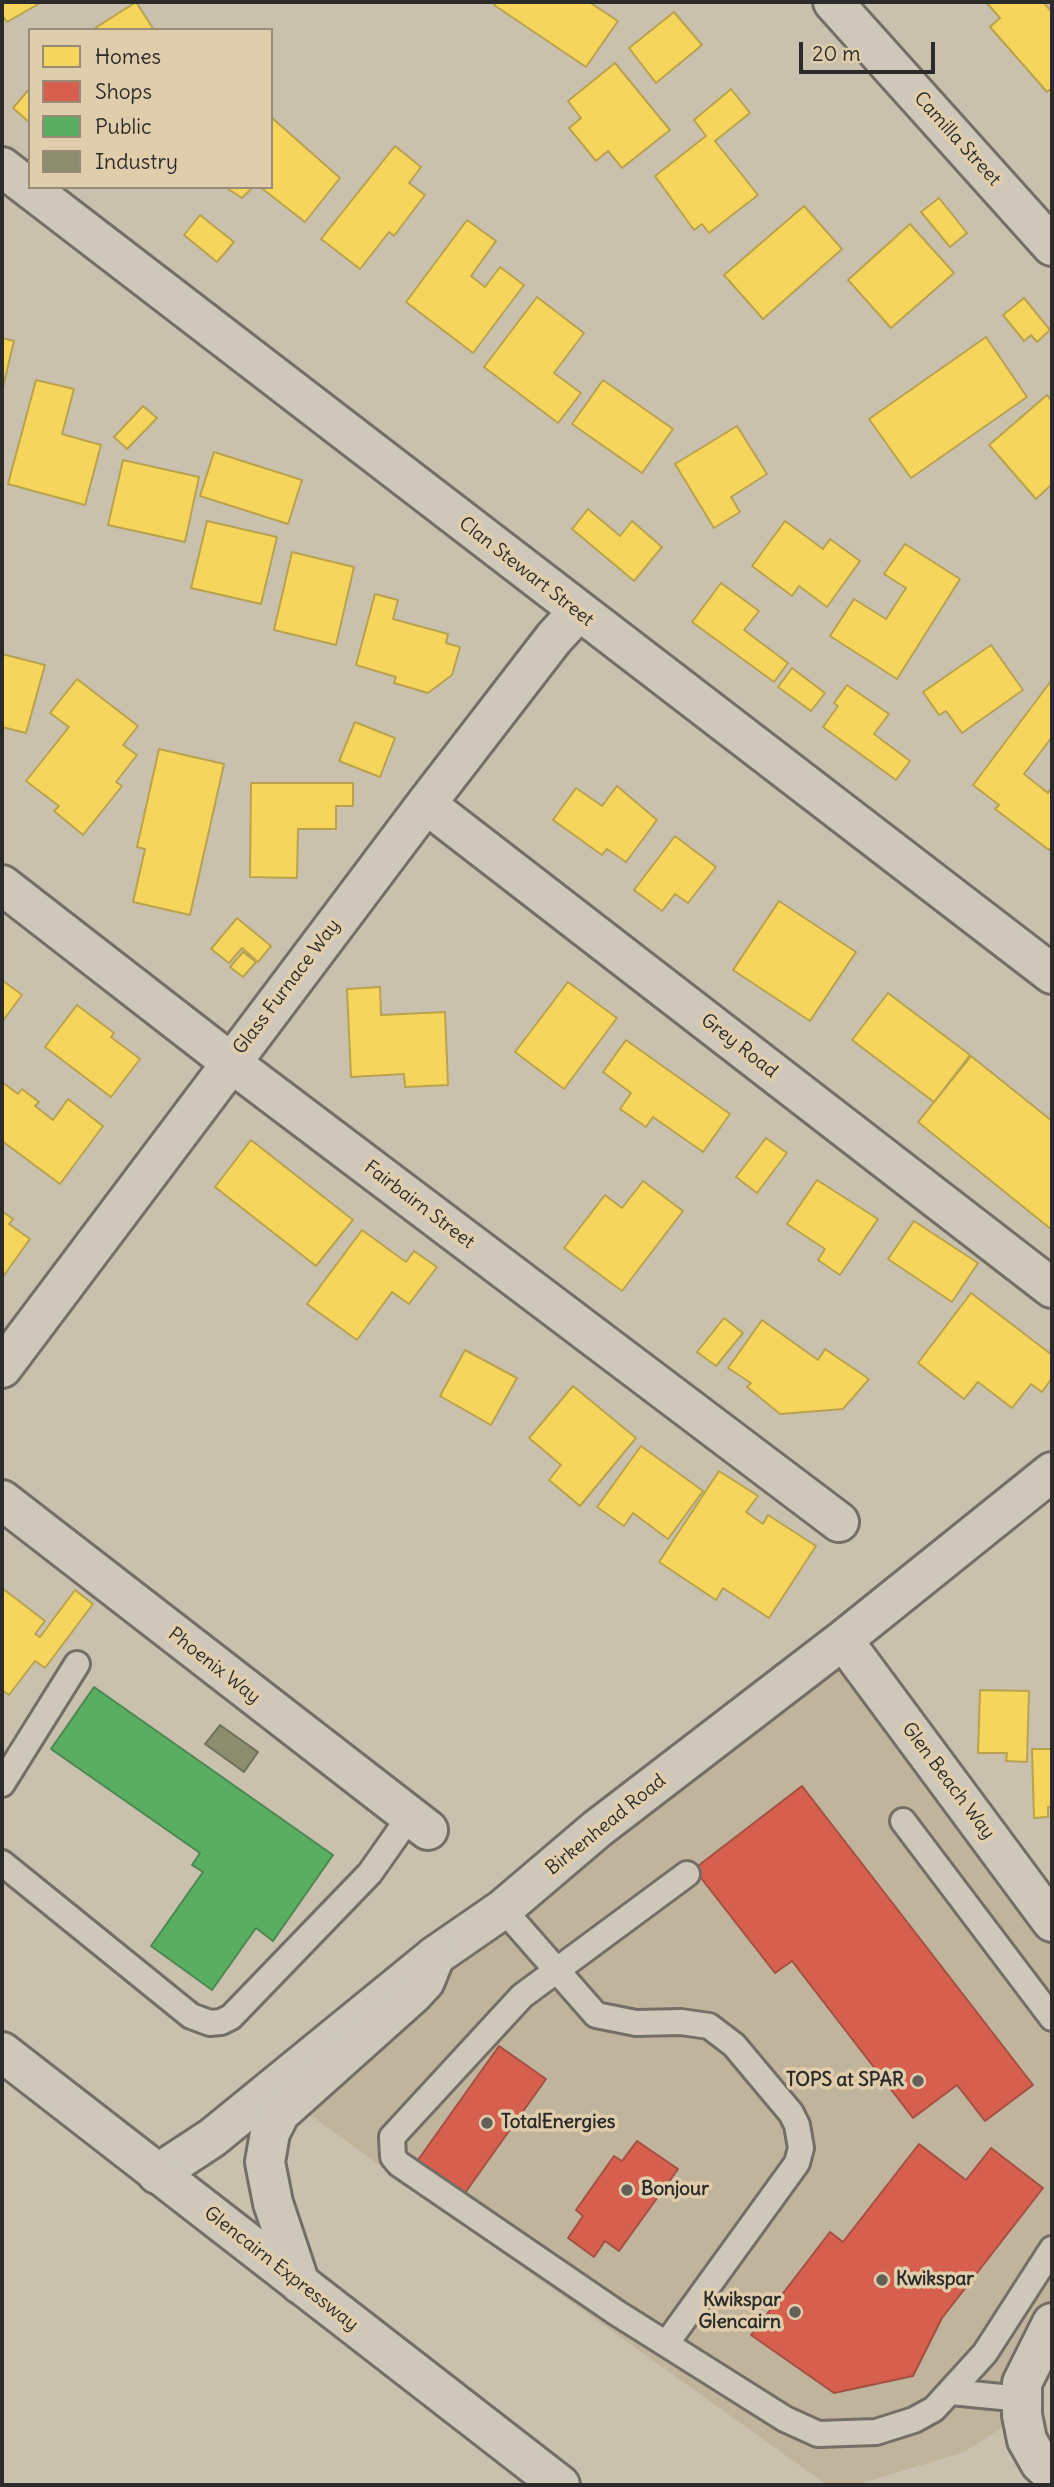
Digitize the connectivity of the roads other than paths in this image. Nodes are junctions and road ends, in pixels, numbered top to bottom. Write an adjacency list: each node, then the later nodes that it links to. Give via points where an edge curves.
1 (833, 2): 5 (street, Camilla Street)
2 (2, 167): 3 (street, Clan Stewart Street)
3 (28, 187)
4 (30, 189): 6 (street, Clan Stewart Street)
5 (1052, 246)
6 (578, 612): 7 (street, Glass Furnace Way); 9 (street, Clan Stewart Street)
7 (426, 804): 10 (street, Glass Furnace Way); 11 (street, Grey Road)
8 (2, 885): 10 (street, Fairbairn Street)
9 (1052, 974)
10 (230, 1062): 12 (street, Glass Furnace Way); 15 (street, Fairbairn Street)
11 (1052, 1288)
12 (2, 1368)
13 (1052, 1472): 16 (street, Birkenhead Road)
14 (2, 1500): 20 (street, Phoenix Way)
15 (839, 1521)
16 (843, 1640): 23 (street, Birkenhead Road, via 597,1829); 24 (street, Glen Beach Way)
17 (77, 1664): 18 (lane)
18 (2, 1784)
19 (903, 1821): 27 (lane)
20 (419, 1823): 21 (lane, via 231,2017 221,2022 191,2016)
21 (2, 1863)
22 (687, 1874): 26 (lane)
23 (503, 1909): 25 (street, Birkenhead Road); 26 (lane)
24 (1052, 1922)
25 (435, 1956): 29 (street, Birkenhead Road, via 212,2138); 31 (street, via 425,1981 413,1994 280,2113 270,2133 265,2162 273,2203)
26 (556, 1970): 33 (lane, via 596,2015 636,2023 695,2022 723,2035 791,2113 801,2135 797,2163); 33 (lane, via 522,1996 392,2137 393,2157)
27 (1052, 2018)
28 (2, 2052): 29 (street, Glencairn Expressway)
29 (158, 2174): 31 (street, Glencairn Expressway)
30 (1052, 2249): 34 (lane, via 985,2353)
31 (300, 2284): 37 (street, Glencairn Expressway)
32 (1052, 2323): 35 (street, via 1022,2383)
33 (666, 2344): 34 (lane, via 785,2419 818,2434 876,2432 914,2420)
34 (951, 2392): 35 (lane)
35 (1022, 2399): 36 (street, via 1027,2440)
36 (1052, 2474)
37 (561, 2485)

